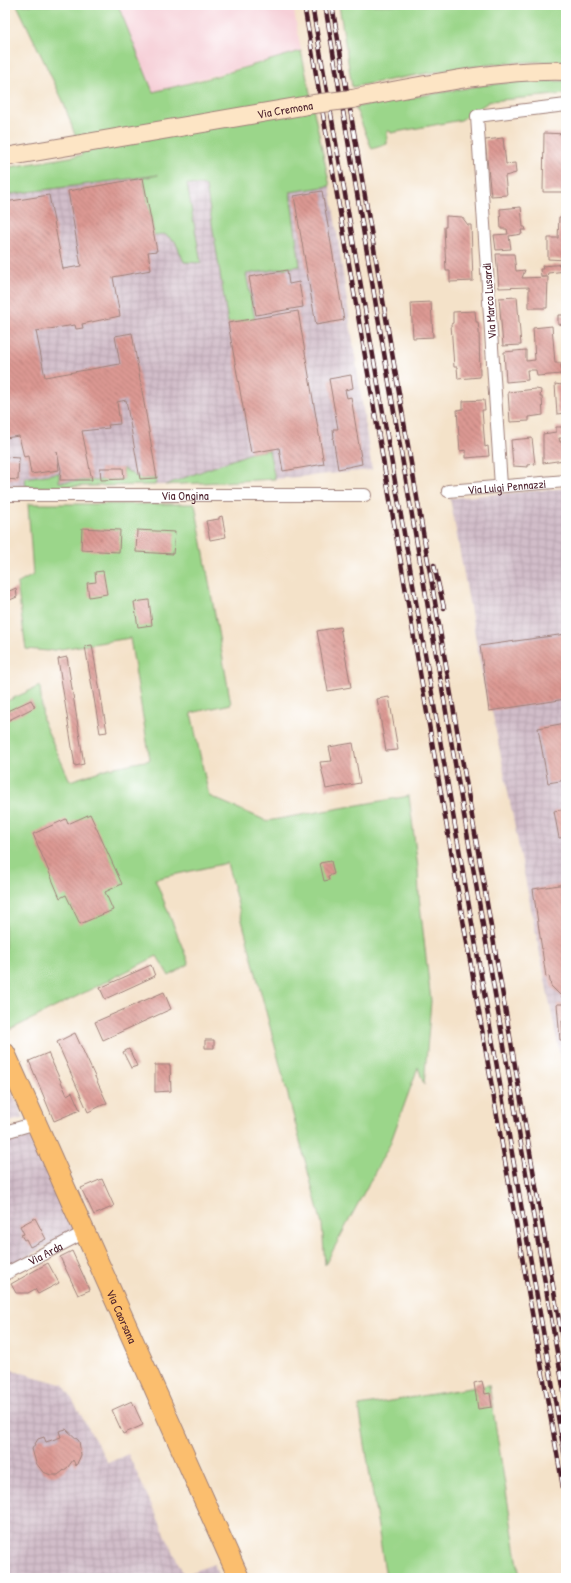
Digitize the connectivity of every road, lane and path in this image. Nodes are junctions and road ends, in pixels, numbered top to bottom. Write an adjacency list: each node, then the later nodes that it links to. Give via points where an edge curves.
1 (566, 71): 3 (main road, Via Cremona, bridge, via 541,70 489,76)
2 (566, 105): 5 (street, Via Marco Lusardi, via 477,116)
3 (5, 157)
4 (566, 481): 5 (street, Via Luigi Pennazzi)
5 (501, 486): 6 (street, Via Luigi Pennazzi)
6 (448, 490)
7 (5, 495): 8 (street, Via Ongina)
8 (366, 495)
9 (5, 1054): 10 (main road, Via Caorsana)
10 (36, 1123): 11 (street); 12 (main road, Via Caorsana)
11 (5, 1132)
12 (85, 1232): 13 (street, Via Arda); 14 (main road, Via Caorsana)
13 (5, 1274)
14 (239, 1578)

